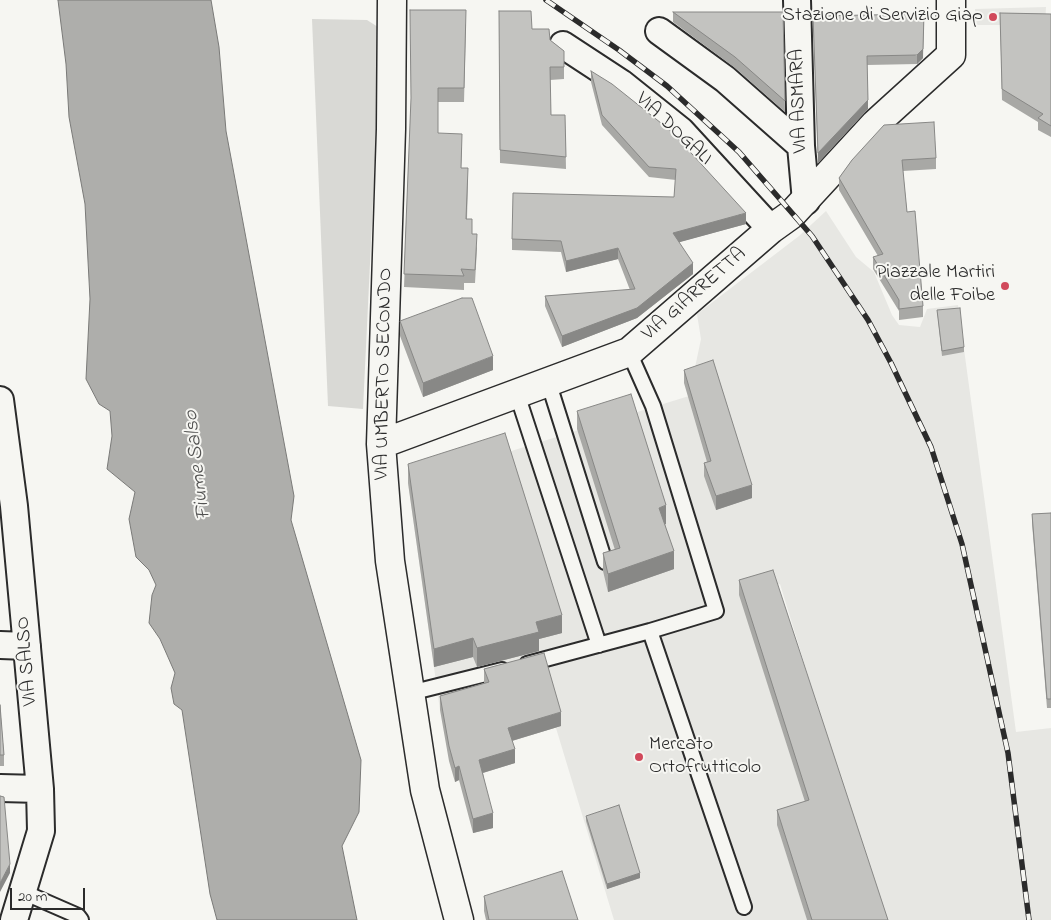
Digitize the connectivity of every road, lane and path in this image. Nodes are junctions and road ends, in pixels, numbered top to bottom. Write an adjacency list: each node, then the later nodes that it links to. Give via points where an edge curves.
1 (392, 0): 13 (main road, VIA UMBERTO SECONDO)
2 (797, 0): 6 (street, VIA ASMARA)
3 (951, 0): 7 (main road, VIA GIARRETTA, via 951,55 875,124)
4 (659, 32): 6 (street, via 725,79)
5 (563, 45): 8 (street, VIA DOGALI, via 621,83 681,132)
6 (801, 146): 7 (street, VIA ASMARA)
7 (806, 201): 8 (main road, VIA GIARRETTA)
8 (771, 229): 9 (main road, VIA GIARRETTA)
9 (629, 352): 10 (main road, VIA GIARRETTA); 16 (lane, via 653,406 716,610)
10 (548, 381): 11 (main road, VIA GIARRETTA); 15 (lane)
11 (517, 394): 13 (main road, VIA GIARRETTA); 18 (lane)
12 (0, 400): 14 (street, VIA SALSO)
13 (380, 444): 20 (main road, VIA UMBERTO SECONDO, via 390,561)
14 (7, 506): 19 (street, VIA SALSO)
15 (605, 562)
16 (650, 631): 18 (lane); 24 (lane)
17 (0, 645): 19 (street)
18 (599, 645): 20 (lane)
19 (27, 646): 22 (street, VIA SALSO)
20 (410, 693): 27 (main road, VIA UMBERTO SECONDO, via 425,790)
21 (0, 788): 22 (street)
22 (40, 789): 23 (street, VIA SALSO, via 40,831)
23 (23, 892): 25 (street, VIA SALSO); 26 (lane)
24 (744, 906)
25 (14, 920)
26 (81, 920)
27 (459, 920)

